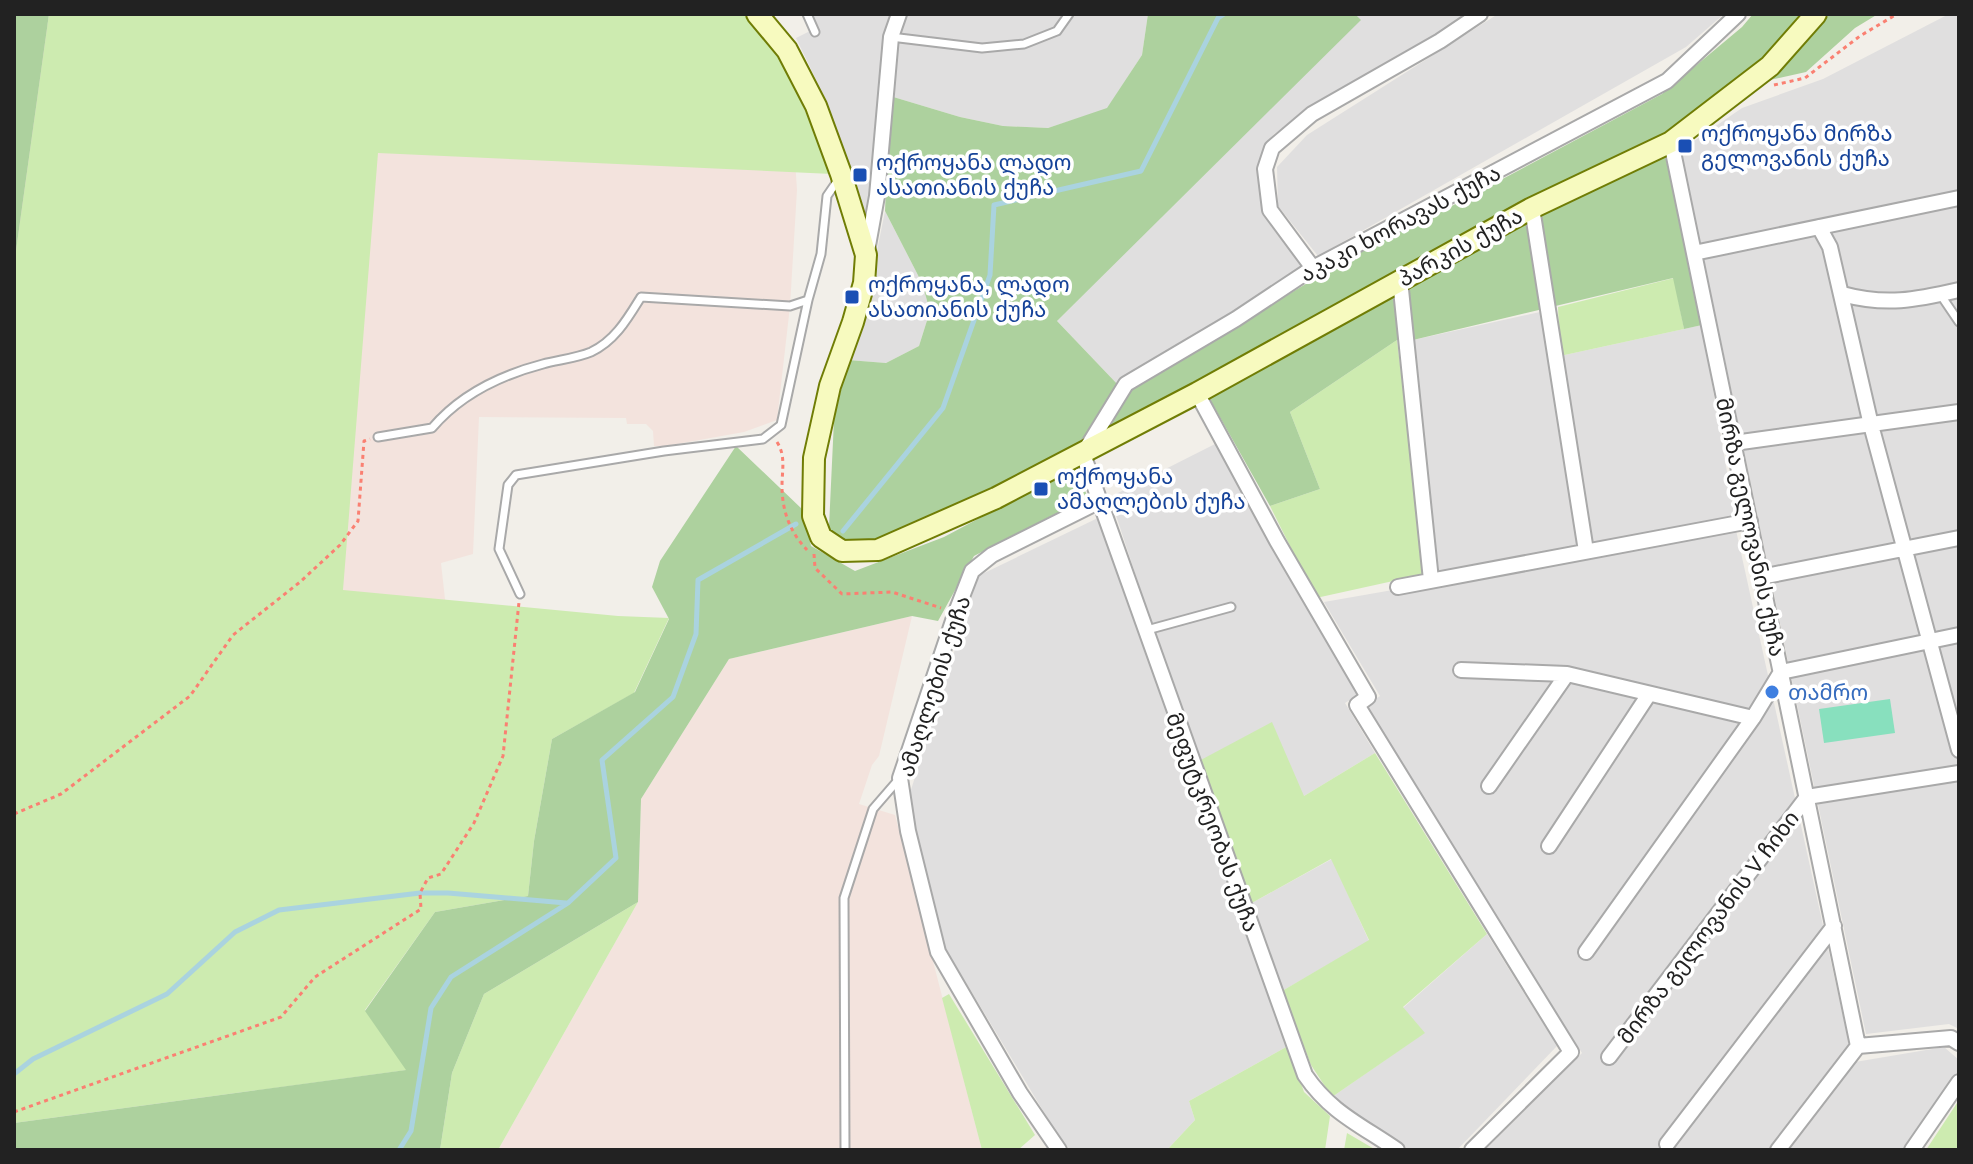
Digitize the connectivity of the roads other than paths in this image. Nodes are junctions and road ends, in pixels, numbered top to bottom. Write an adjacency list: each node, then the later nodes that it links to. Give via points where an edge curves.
1 (757, 14): 11 (street, via 787,50 816,106)
2 (807, 14): 8 (lane)
3 (899, 14): 9 (street)
4 (1069, 14): 9 (lane, via 1057,31 1024,44 982,48)
5 (1480, 14): 17 (street, via 1312,114 1272,148 1265,169 1270,210)
6 (1738, 14): 17 (street, აკაკი ხორავას ქუჩა, via 1667,81)
7 (1816, 14): 10 (street, პარკის ქუჩა, via 1770,66)
8 (815, 32)
9 (891, 37): 16 (street, via 877,196)
10 (1671, 142): 13 (street, პარკის ქუჩა); 15 (street, მირზა გელოვანის ქუჩა)
11 (841, 174): 16 (street); 22 (lane, via 827,196 821,254)
12 (1959, 198): 14 (street)
13 (1532, 208): 18 (street, პარკის ქუჩა); 34 (street)
14 (1819, 227): 15 (street); 20 (street)
15 (1694, 253): 28 (street, მირზა გელოვანის ქუჩა)
16 (866, 255): 29 (street, პარკის ქუჩა, via 864,283 830,386 814,458 813,516 821,537 842,551 878,550)
17 (1313, 268): 29 (street, აკაკი ხორავას ქუჩა, via 1126,384)
18 (1400, 280): 24 (street, პარკის ქუჩა); 36 (street)
19 (1959, 290): 21 (street)
20 (1842, 294): 21 (street, via 1869,302); 26 (street)
21 (1940, 294): 23 (lane)
22 (808, 300): 27 (lane, via 790,306 641,297 622,327 592,351 482,386 432,428); 38 (lane, via 781,425 771,435 516,475 508,485 499,549)
23 (1959, 322)
24 (1197, 393): 29 (street, პარკის ქუჩა); 64 (street, via 1368,697 1357,705 1571,1052)
25 (1959, 412): 26 (street)
26 (1871, 425): 28 (street); 33 (street)
27 (378, 437)
28 (1734, 443): 31 (street, მირზა გელოვანის ქუჩა)
29 (1083, 454): 30 (street, მეფუტკრეობას ქუჩა)
30 (1100, 501): 40 (street, მეფუტკრეობას ქუჩა); 50 (street, ამაღლების ქუჩა, via 992,555 972,571)
31 (1750, 521): 34 (street); 35 (street, მირზა გელოვანის ქუჩა)
32 (1959, 538): 33 (street)
33 (1905, 549): 35 (street); 42 (street)
34 (1586, 551): 36 (street)
35 (1761, 577): 44 (street, მირზა გელოვანის ქუჩა)
36 (1431, 580): 37 (street)
37 (1398, 587)
38 (520, 594)
39 (1231, 607): 40 (lane)
40 (1145, 631): 63 (street, მეფუტკრეობას ქუჩა, via 1305,1075 1339,1113)
41 (1959, 635): 42 (street)
42 (1930, 642): 44 (street); 48 (street)
43 (1461, 670): 45 (street)
44 (1781, 672): 47 (street); 52 (street, მირზა გელოვანის ქუჩა)
45 (1567, 674): 46 (street); 51 (street)
46 (1649, 694): 47 (street); 53 (street)
47 (1753, 718): 55 (street)
48 (1959, 750)
49 (1959, 773): 52 (street)
50 (900, 778): 61 (lane, via 873,809 844,898); 62 (street, ამაღლების ქუჩა, via 938,952)
51 (1489, 786)
52 (1807, 797): 54 (street, მირზა გელოვანის ქუჩა); 58 (street, მირზა გელოვანის V ჩიხი)
53 (1549, 846)
54 (1834, 926): 57 (street, მირზა გელოვანის ქუჩა); 60 (street)
55 (1586, 952)
56 (1959, 1043): 57 (street, via 1951,1038)
57 (1858, 1046): 65 (street)
58 (1609, 1057)
59 (1959, 1082): 66 (street)
60 (1667, 1144)
61 (845, 1150)
62 (1059, 1150)
63 (1397, 1150)
64 (1472, 1150)
65 (1778, 1150)
66 (1912, 1150)

